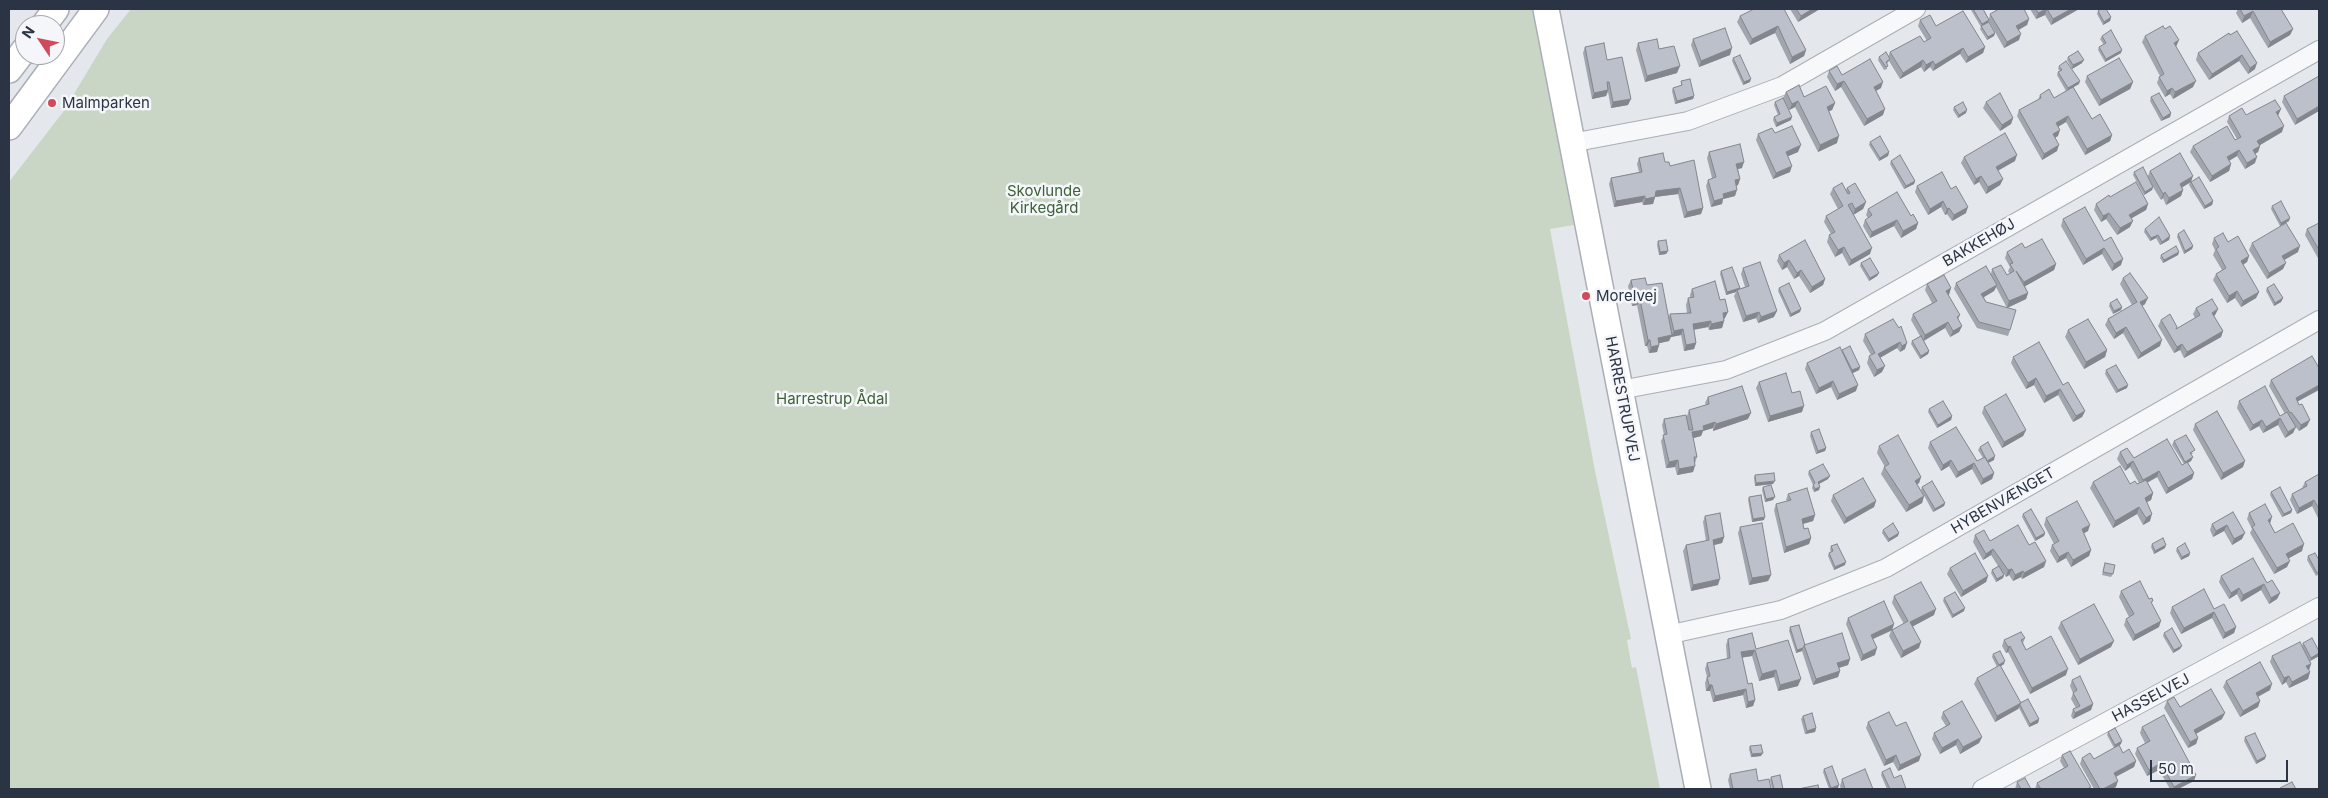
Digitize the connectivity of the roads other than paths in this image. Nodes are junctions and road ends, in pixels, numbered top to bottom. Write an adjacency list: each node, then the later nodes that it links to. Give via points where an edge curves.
1 (96, 9): 5 (street)
2 (1546, 9): 6 (street, HARRESTRUPVEJ)
3 (1916, 9): 6 (street, via 1782,86 1688,121)
4 (2319, 50): 8 (street, BAKKEHØJ, via 1825,331 1726,370)
5 (9, 127)
6 (1571, 143): 8 (street, HARRESTRUPVEJ)
7 (2319, 320): 10 (street, HYBENVÆNGET, via 1886,568 1781,610)
8 (1620, 390): 10 (street, HARRESTRUPVEJ)
9 (2319, 607): 12 (street, HASSELVEJ)
10 (1667, 635): 11 (street, HARRESTRUPVEJ)
11 (1698, 789)
12 (1982, 789)

